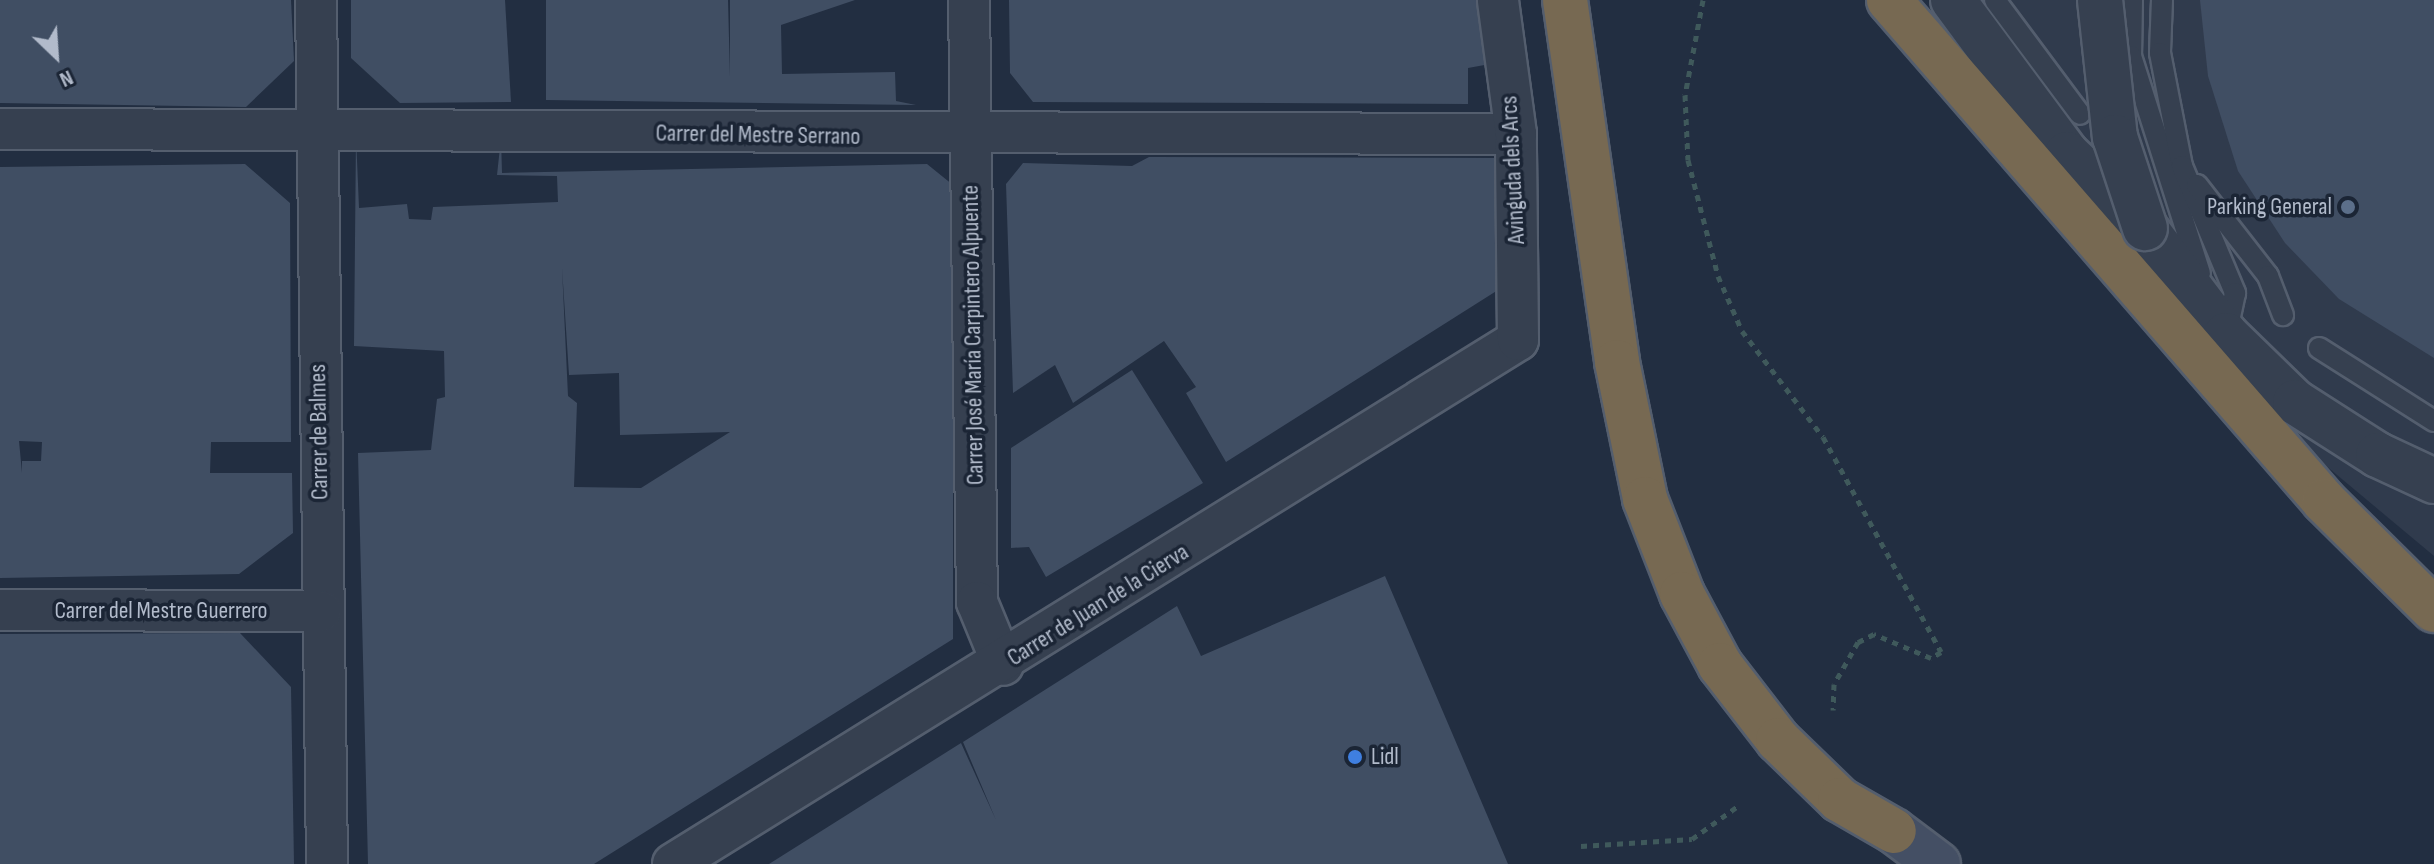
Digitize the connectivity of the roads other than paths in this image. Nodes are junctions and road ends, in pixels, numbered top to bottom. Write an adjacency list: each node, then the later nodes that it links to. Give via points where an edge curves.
1 (316, 0): 13 (street, Carrer de Balmes)
2 (969, 0): 15 (street, Carrer José María Carpintero Alpuente)
3 (1498, 0): 14 (street, Avinguda dels Arcs)
4 (1565, 0): 28 (highway, via 1620,377 1645,499 1682,594 1720,665 1778,740 1840,800)
5 (1889, 0): 25 (highway, via 2324,501)
6 (1953, 0): 17 (street, via 2067,154)
7 (1995, 0): 11 (lane)
8 (2100, 0): 17 (street, bridge, via 2115,137)
9 (2132, 0): 19 (lane, via 2131,56 2183,235)
10 (2162, 0): 16 (lane, via 2160,53)
11 (2080, 114)
12 (0, 129): 13 (street, Carrer del Mestre Serrano)
13 (316, 130): 15 (street, Carrer del Mestre Serrano); 26 (street, Carrer de Balmes)
14 (1516, 134): 15 (street, Carrer del Mestre Serrano); 20 (street, Avinguda dels Arcs)
15 (970, 137): 27 (street, Carrer José María Carpintero Alpuente, via 977,602)
16 (2182, 166): 18 (lane, via 2268,276); 19 (lane, via 2235,293)
17 (2145, 228): 19 (street)
18 (2283, 315)
19 (2226, 335): 23 (street, via 2295,402 2378,455)
20 (1518, 340): 27 (street, Carrer de Juan de la Cierva)
21 (2319, 348): 22 (lane)
22 (2434, 421)
23 (2434, 481)
24 (0, 610): 26 (street, Carrer del Mestre Guerrero)
25 (2434, 610)
26 (321, 611): 29 (street, Carrer de Balmes)
27 (1003, 665): 30 (street, Carrer de Juan de la Cierva)
28 (1894, 831): 31 (main road)
29 (327, 864)
30 (673, 864)
31 (1938, 864)

